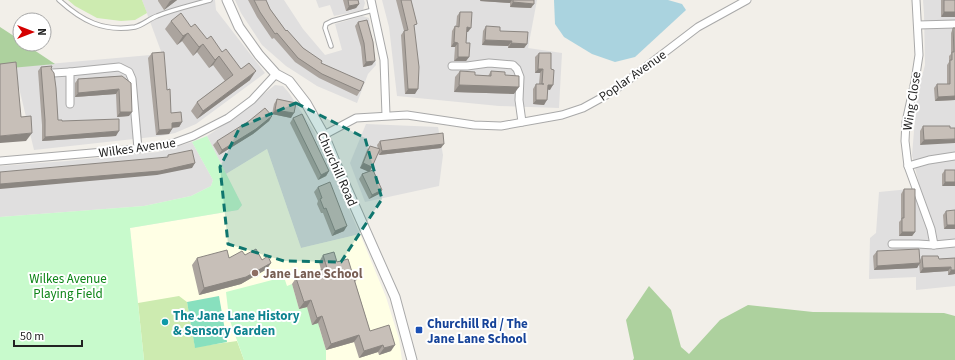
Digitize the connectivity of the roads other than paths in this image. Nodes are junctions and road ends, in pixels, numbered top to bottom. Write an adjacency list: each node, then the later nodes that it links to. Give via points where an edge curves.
1 (59, 0): 2 (lane, via 91,23 111,28 135,27 156,16)
2 (210, 0)
3 (227, 0): 14 (street, Churchill Road, via 238,27)
4 (371, 0): 7 (street)
5 (747, 0): 17 (street, Poplar Avenue, via 698,27 622,85 583,108)
6 (916, 0): 9 (street, Wing Close)
7 (373, 10): 10 (lane, via 326,24); 16 (street, via 384,60)
8 (955, 24): 9 (street)
9 (918, 25): 22 (street, Wing Close, via 919,55 906,122)
10 (331, 46)
11 (452, 66): 17 (street, via 489,63 513,65 520,77 519,100)
12 (70, 72): 13 (street); 15 (street); 19 (street, via 119,67 129,72 132,79)
13 (52, 73)
14 (276, 74): 18 (street, Churchill Road, via 289,81 306,102); 19 (street, Wilkes Avenue, via 252,100 228,118 171,144)
15 (70, 104)
16 (386, 115): 17 (street, Poplar Avenue, via 407,115 474,125 501,126); 18 (street, Poplar Avenue, via 356,118)
17 (522, 122)
18 (324, 135): 26 (street, Churchill Road, via 395,297)
19 (138, 149): 21 (street, Wilkes Avenue)
20 (955, 156): 22 (street)
21 (0, 161)
22 (908, 166): 25 (street, Wing Close, via 931,229)
23 (955, 243): 25 (street)
24 (892, 244): 25 (street)
25 (934, 245)
26 (412, 360)

